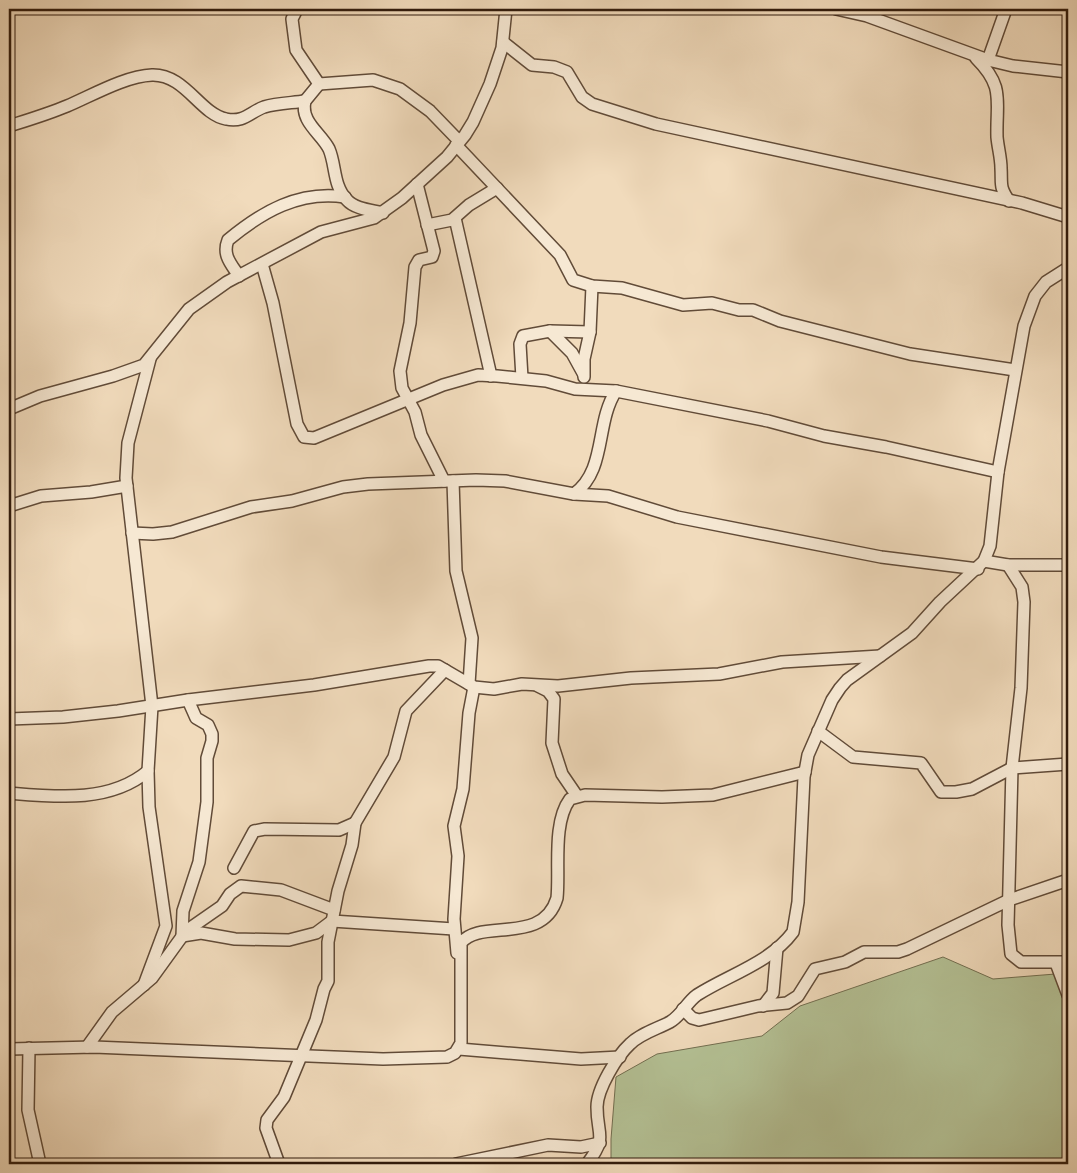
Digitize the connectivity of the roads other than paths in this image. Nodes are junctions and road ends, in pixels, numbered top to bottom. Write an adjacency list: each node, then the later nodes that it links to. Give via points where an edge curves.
1 (297, 9): 9 (street, via 292,18 296,50)
2 (506, 9): 5 (street)
3 (836, 9): 6 (street, via 867,16)
4 (1006, 9): 7 (street)
5 (503, 42): 12 (street, via 490,84 473,122); 16 (street, via 532,65 567,72 577,90 592,104 656,124)
6 (972, 54): 7 (street); 16 (street, via 994,81 998,103 1000,187)
7 (988, 60): 8 (street)
8 (1068, 72)
9 (319, 84): 10 (street); 12 (street, via 372,80 400,89 430,111)
10 (306, 101): 11 (street, via 265,107 248,117 228,120 217,116 175,82 151,75); 15 (street, via 306,117 328,148 337,182)
11 (9, 126)
12 (458, 143): 13 (street); 14 (street)
13 (417, 184): 17 (street); 20 (street)
14 (496, 188): 19 (street, via 469,204); 24 (street, via 562,257 573,280)
15 (345, 197): 17 (street, via 356,206); 23 (street, via 333,195 295,200 255,219 226,245 227,257)
16 (1009, 201): 18 (street)
17 (383, 213): 21 (street, via 321,232)
18 (1068, 217)
19 (456, 218): 20 (street); 29 (street)
20 (427, 225): 34 (street, via 434,251 432,257 419,260 415,267 410,323 400,371)
21 (262, 264): 23 (street); 34 (street, via 297,424 304,437 314,438)
22 (1068, 268): 28 (street, via 1046,282 1035,296 1024,326)
23 (240, 276): 27 (street, via 198,301)
24 (592, 286): 26 (street); 28 (street, via 622,288 683,305 708,303 753,310 780,321 910,354)
25 (550, 331): 26 (street); 30 (street, via 572,353); 31 (street, via 526,335 521,339)
26 (590, 332): 30 (street)
27 (150, 359): 35 (street, via 139,367 40,396); 38 (street, via 128,444)
28 (1015, 370): 36 (street)
29 (491, 376): 31 (street); 34 (street, via 462,379)
30 (584, 377): 32 (street)
31 (522, 378): 32 (street)
32 (596, 390): 33 (street)
33 (616, 391): 36 (street); 39 (street, via 607,404 591,473 585,486)
34 (406, 399): 37 (street, via 415,412 421,435)
35 (9, 409)
36 (998, 472): 42 (street, via 990,546)
37 (448, 481): 39 (street, via 505,482); 41 (street, via 343,487 292,501 251,507 172,532); 48 (street, via 456,571 472,638)
38 (127, 486): 40 (street, via 41,496); 41 (street)
39 (574, 494): 42 (street, via 608,496 677,517 881,557)
40 (9, 506)
41 (132, 533): 50 (street)
42 (981, 565): 43 (street); 45 (street, via 912,633)
43 (1008, 565): 44 (street); 54 (street, via 1022,587 1024,602 1021,688)
44 (1068, 565)
45 (880, 656): 47 (street, via 782,662 718,674); 52 (street, via 840,688)
46 (445, 670): 48 (street); 49 (street, via 429,666 314,685); 59 (street, via 406,711 394,757)
47 (536, 685): 48 (street, via 494,689); 58 (street, via 548,691 554,699 552,743 562,774)
48 (471, 686): 64 (street, via 463,789 454,826 458,856)
49 (188, 700): 50 (street); 65 (street, via 196,718 208,725 212,741 207,758 207,802 201,848 183,911)
50 (152, 706): 51 (street, via 63,717); 55 (street)
51 (9, 719)
52 (818, 731): 54 (street, via 853,758 920,762 941,792 972,789); 56 (street)
53 (1068, 764): 54 (street)
54 (1012, 768): 62 (street)
55 (148, 771): 57 (street, via 128,785 105,793); 70 (street, via 149,807 166,926)
56 (805, 772): 58 (street, via 713,795); 66 (street, via 803,837 794,928 790,937)
57 (9, 793)
58 (576, 796): 69 (street, via 570,799 563,811 558,851 558,898 554,908 537,922 516,929 470,935 461,943)
59 (355, 823): 60 (street, via 339,830 254,831); 63 (street)
60 (234, 868)
61 (1068, 880): 62 (street)
62 (1009, 900): 68 (street, via 1008,925 1014,958 1021,962); 72 (street, via 914,947 898,952 864,952 845,962 815,970 794,999 785,1004)
63 (333, 915): 64 (street); 65 (street, via 316,933 289,940 235,940 201,933); 65 (street, via 282,890 241,886 222,906 189,927); 78 (street, via 328,942 328,981)
64 (454, 929): 69 (street)
65 (182, 936): 70 (street)
66 (777, 948): 72 (street, via 773,993); 73 (street, via 697,995)
67 (1068, 962): 68 (street)
68 (1056, 963): 71 (street)
69 (461, 967): 77 (street, via 461,1044)
70 (144, 985): 74 (street, via 112,1012)
71 (1068, 995)
72 (763, 1006): 73 (street, via 699,1020 692,1018)
73 (684, 1009): 79 (street, via 671,1021 630,1044)
74 (88, 1047): 75 (street); 78 (street)
75 (29, 1048): 76 (street); 81 (street, via 28,1110)
76 (9, 1049)
77 (458, 1049): 78 (street, via 447,1057 431,1059); 79 (street, via 581,1059)
78 (302, 1056): 82 (street, via 284,1097 266,1120)
79 (620, 1057): 80 (street, via 608,1075 597,1105)
80 (600, 1143): 83 (street, via 581,1147 561,1144 540,1146); 84 (street)
81 (40, 1164)
82 (279, 1164)
83 (456, 1164)
84 (587, 1164)

